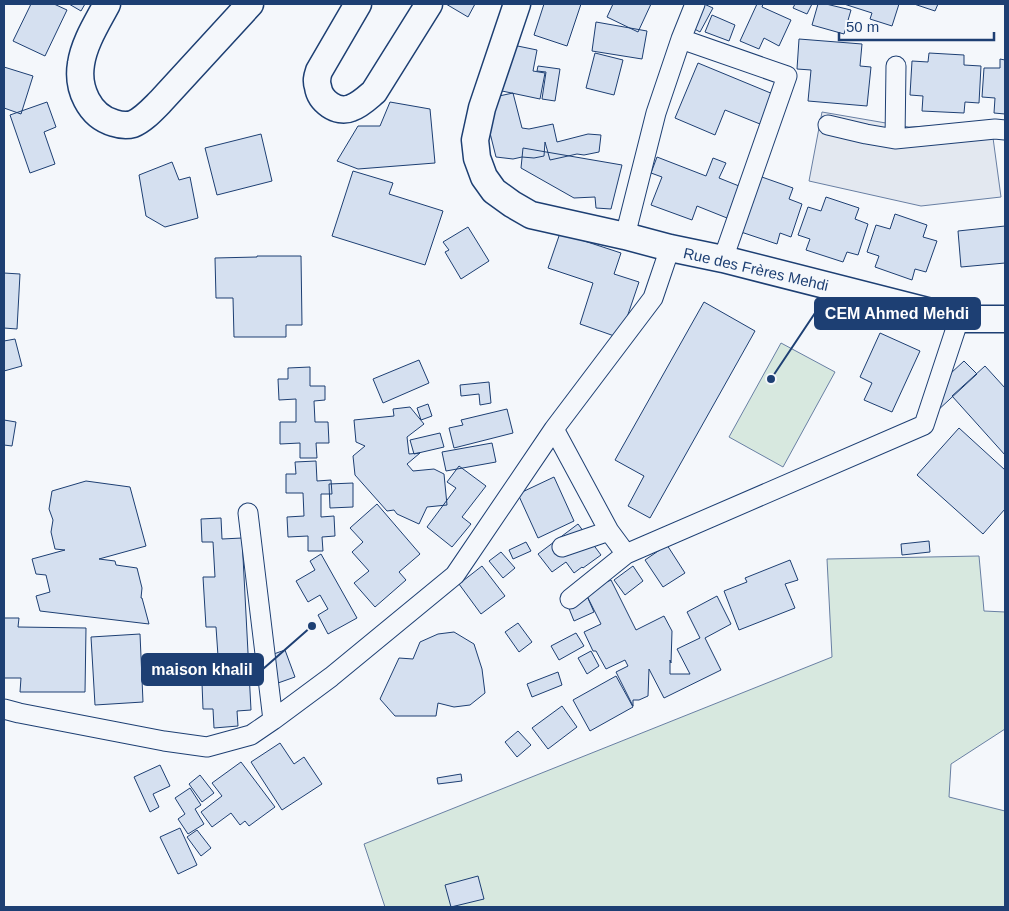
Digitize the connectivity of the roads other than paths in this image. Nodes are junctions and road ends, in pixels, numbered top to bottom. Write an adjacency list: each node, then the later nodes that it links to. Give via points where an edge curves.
1 (107, 4): 2 (main road, via 86,45 80,82 95,113 106,121 121,125 133,124 146,116)
2 (250, 4)
3 (358, 4): 4 (main road, via 317,79 321,95 342,110 351,109 374,92)
4 (429, 4)
5 (517, 4): 12 (main road, Rue des Frères Mehdi, via 482,108 476,140 484,177 494,191 531,215)
6 (695, 4): 7 (street)
7 (681, 40): 12 (street, via 656,113); 14 (street, via 787,76)
8 (896, 66): 11 (street)
9 (828, 126): 11 (street)
10 (1005, 130): 11 (street)
11 (895, 139)
12 (625, 236): 13 (main road, Rue des Frères Mehdi)
13 (670, 248): 14 (main road, Rue des Frères Mehdi); 17 (street, via 653,298)
14 (723, 259): 15 (main road, Rue des Frères Mehdi)
15 (959, 319): 16 (main road, Rue des Frères Mehdi); 21 (street, via 924,425)
16 (1005, 319)
17 (554, 430): 19 (street); 24 (street, via 455,575 331,677)
18 (248, 513): 24 (street)
19 (609, 531): 20 (street); 21 (street)
20 (562, 548)
21 (626, 554): 22 (street)
22 (570, 598)
23 (4, 709): 24 (street, via 207,747 252,735)
24 (273, 720)

